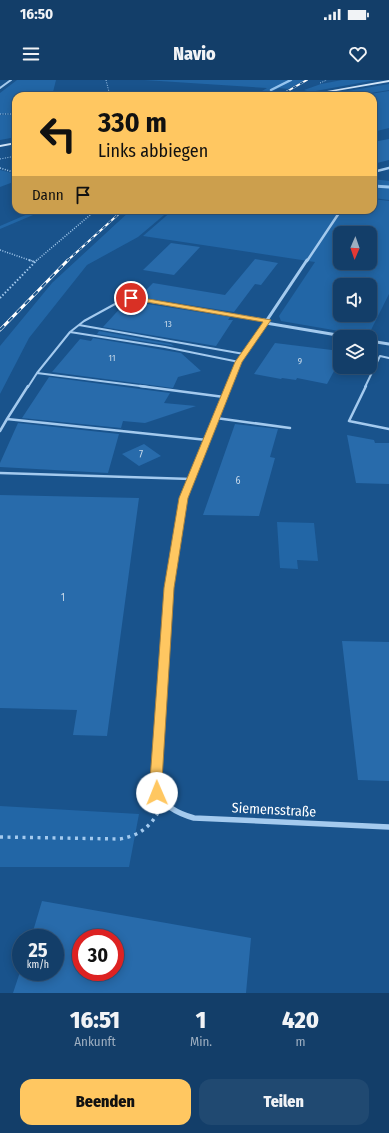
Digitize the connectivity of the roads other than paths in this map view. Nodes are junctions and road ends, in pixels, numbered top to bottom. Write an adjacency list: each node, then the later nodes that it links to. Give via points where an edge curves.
1 (11, 80): 3 (street)
2 (389, 81): 4 (main road)
3 (0, 88)
4 (325, 92)
5 (12, 144): 6 (main road)
6 (0, 146)
7 (389, 168): 8 (street)
8 (377, 171)
9 (338, 214): 10 (street)
10 (267, 321): 11 (lane, via 126,298); 13 (street); 16 (street)
11 (79, 325): 12 (lane); 16 (lane)
12 (70, 332): 18 (lane, via 166,347); 19 (lane)
13 (333, 334)
14 (377, 342): 15 (street)
15 (389, 344)
16 (244, 354): 18 (street)
17 (389, 358): 24 (lane, via 380,356 350,421)
18 (238, 362): 20 (street)
19 (37, 373): 20 (lane); 22 (lane)
20 (224, 397): 21 (street)
21 (216, 418): 23 (lane); 26 (street)
22 (7, 419): 25 (lane); 26 (lane)
23 (290, 428)
24 (389, 429)
25 (0, 431)
26 (207, 440): 28 (street)
27 (0, 473): 28 (lane)
28 (191, 479): 29 (street, Siemensstraße, via 183,498 169,588 157,793 163,803 175,813 194,818)
29 (389, 827)

